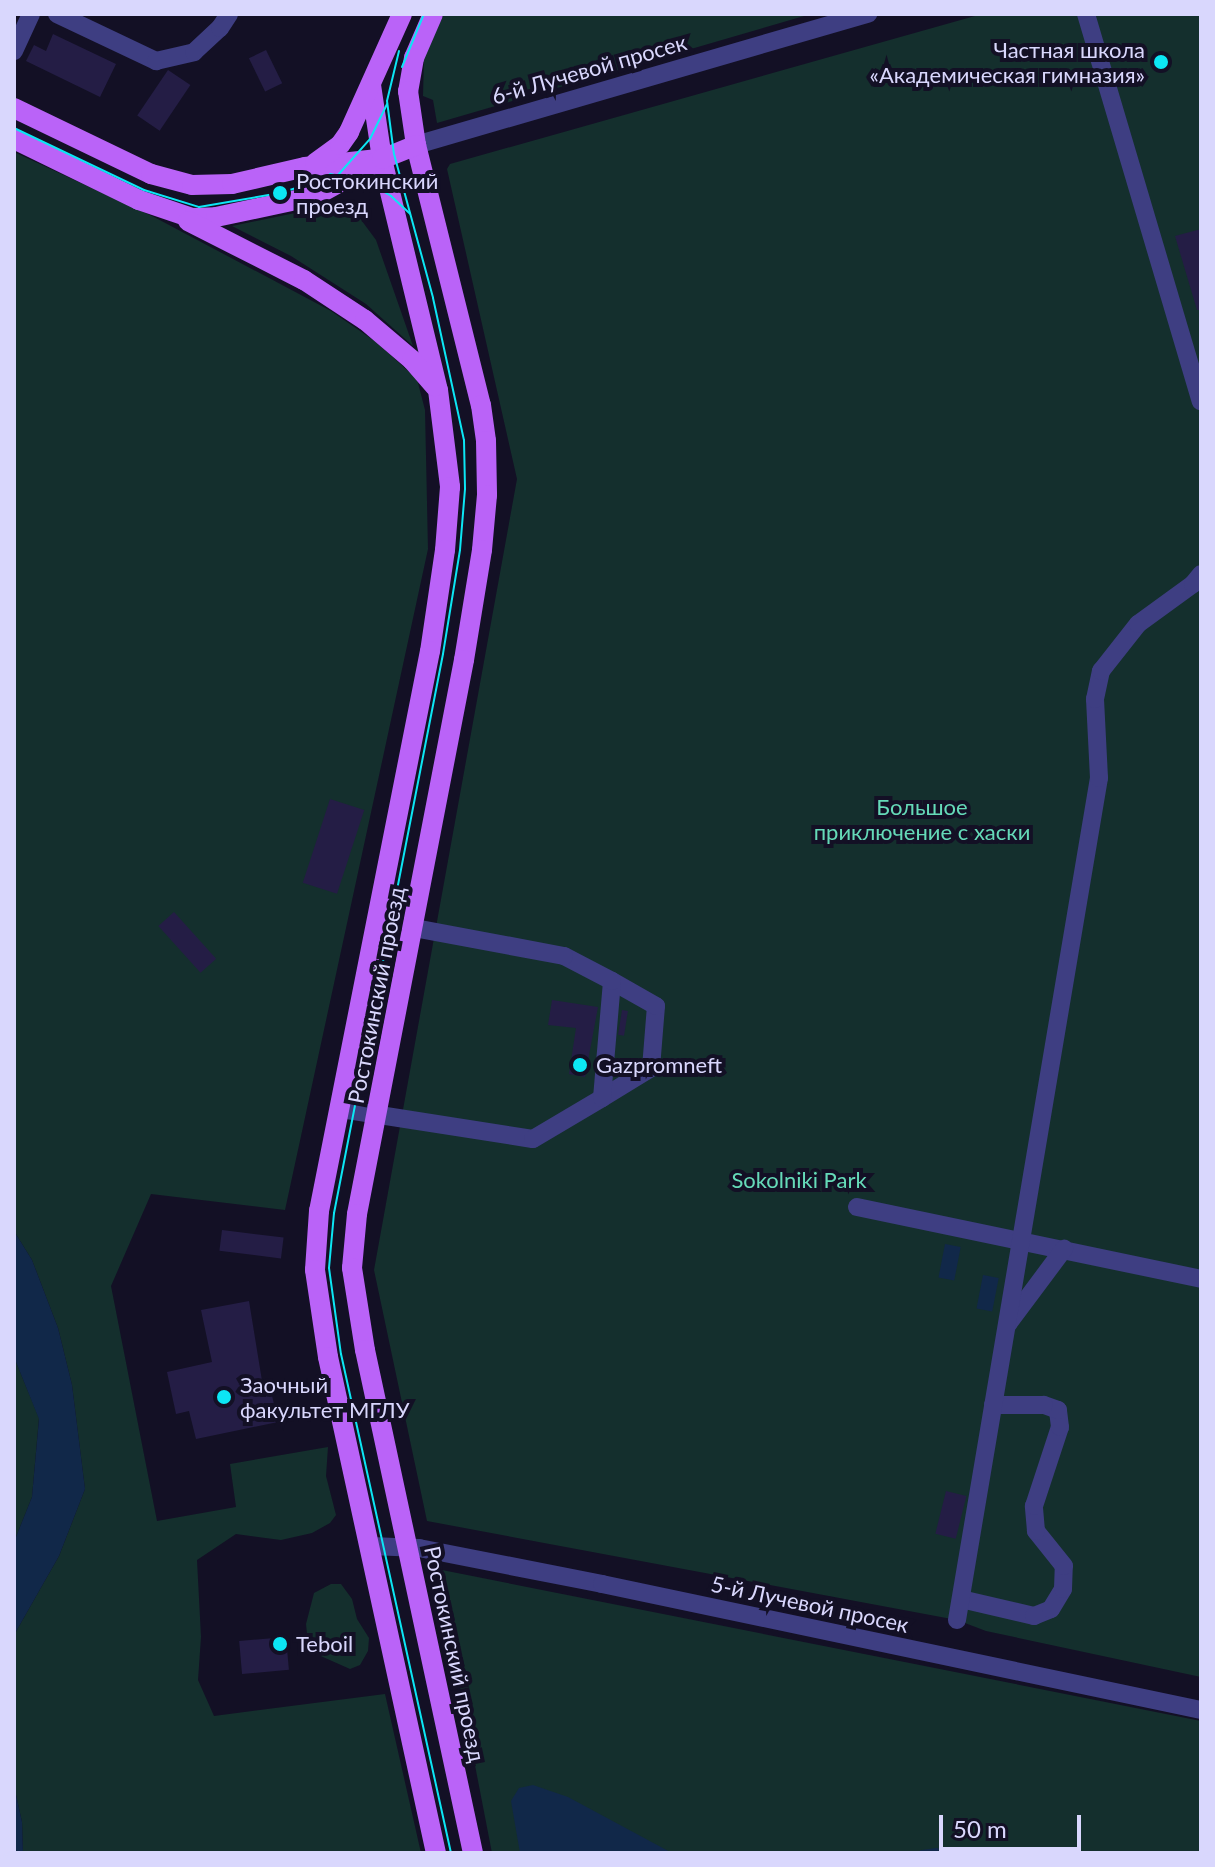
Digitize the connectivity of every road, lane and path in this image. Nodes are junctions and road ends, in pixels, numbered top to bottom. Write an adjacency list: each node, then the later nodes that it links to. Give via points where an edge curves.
1 (31, 14): 8 (street)
2 (57, 14): 3 (street, via 156,61 194,52)
3 (229, 14)
4 (402, 14): 9 (main road)
5 (433, 14): 12 (main road, Ростокинский проезд, via 414,58 408,91)
6 (868, 14): 12 (street, 6-й Лучевой просек)
7 (1086, 14): 17 (street)
8 (14, 51)
9 (371, 85): 13 (main road, Ростокинский проезд); 14 (main road, via 340,145)
10 (14, 108): 14 (main road, via 151,174 181,183 232,184)
11 (14, 139): 15 (main road)
12 (416, 145): 13 (main road); 19 (main road, Ростокинский проезд, via 473,366 487,468 482,550)
13 (382, 159): 14 (main road); 15 (main road, via 315,196 216,217); 16 (main road, Ростокинский проезд)
14 (305, 167)
15 (177, 216): 16 (main road, via 304,280 365,320)
16 (438, 390): 22 (main road, Ростокинский проезд, via 450,487 445,550)
17 (1201, 401)
18 (1201, 574): 25 (street, via 1138,624 1101,671 1095,699 1099,778)
19 (414, 928): 20 (street, via 564,956); 23 (main road, Ростокинский проезд)
20 (612, 981): 21 (street); 21 (street, via 656,1006 651,1068)
21 (602, 1098): 23 (street, via 533,1139)
22 (341, 1109): 23 (street); 30 (main road, Ростокинский проезд, via 319,1211 315,1270 328,1357)
23 (377, 1116): 31 (main road, Ростокинский проезд, via 352,1268)
24 (857, 1207): 25 (street)
25 (1021, 1239): 26 (street); 28 (street)
26 (1064, 1249): 27 (street); 28 (street)
27 (1201, 1279)
28 (1006, 1326): 29 (street)
29 (993, 1405): 32 (street); 32 (street, via 1058,1410 1060,1427 1034,1506 1036,1531 1064,1566 1063,1589 1051,1609 1034,1616)
30 (371, 1546): 31 (street, 5-й Лучевой просек); 35 (main road, Ростокинский проезд)
31 (408, 1548): 34 (street, 5-й Лучевой просек); 36 (main road, Ростокинский проезд)
32 (961, 1599): 33 (street)
33 (957, 1620)
34 (1201, 1710)
35 (436, 1853)
36 (473, 1853)

